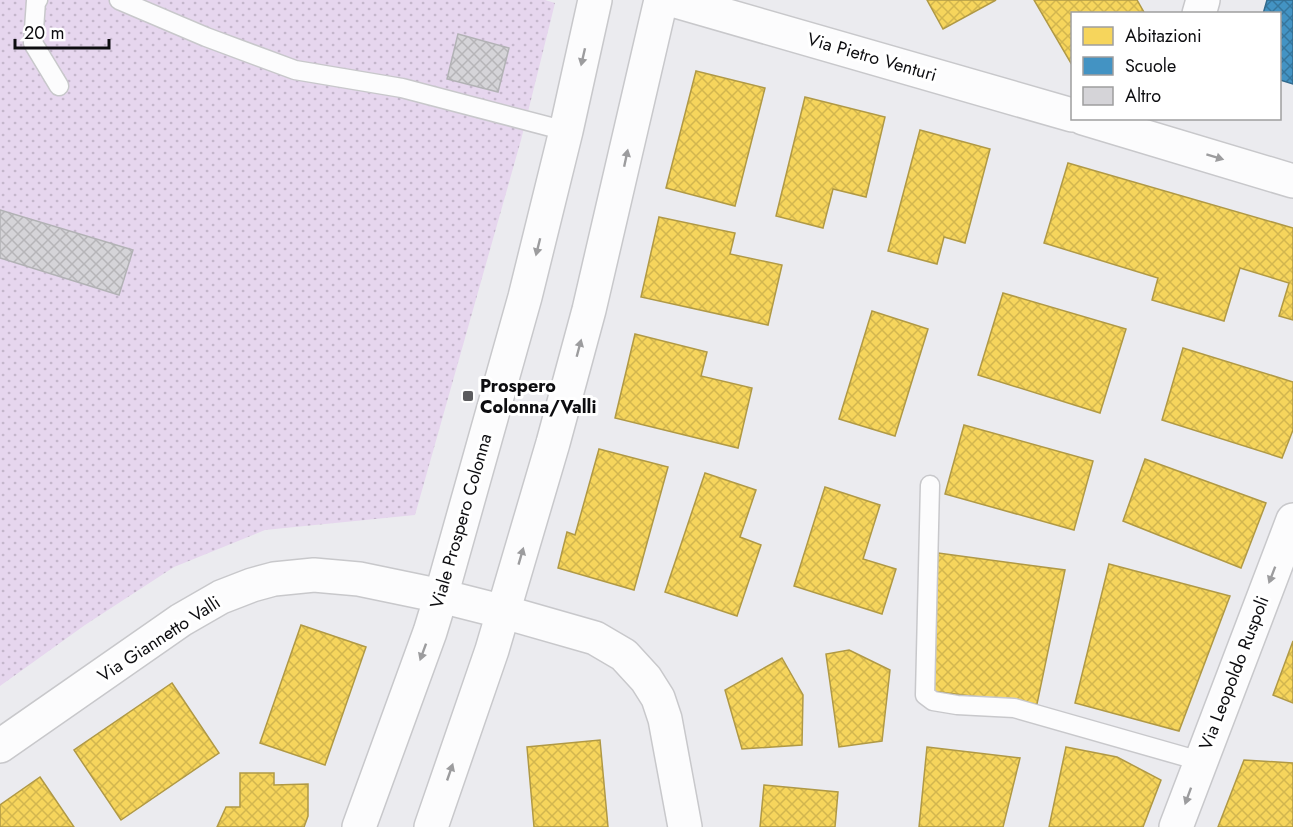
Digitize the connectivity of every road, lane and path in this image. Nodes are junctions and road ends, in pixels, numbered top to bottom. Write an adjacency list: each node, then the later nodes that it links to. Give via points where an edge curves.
1 (38, 0): 6 (lane, via 33,43)
2 (119, 0): 10 (lane, via 295,70 402,88)
3 (595, 0): 10 (street, Viale Prospero Colonna, one-way to 10)
4 (661, 0): 15 (street, one-way to 4, via 590,310)
5 (672, 0): 7 (street, Via Pietro Venturi)
6 (58, 86)
7 (1071, 115)
8 (1097, 120): 9 (street)
9 (1162, 129): 11 (street, one-way to 11)
10 (566, 131): 14 (street, Viale Prospero Colonna, one-way to 14, via 525,297)
11 (1293, 181)
12 (930, 485): 17 (lane, via 925,695 957,705 1014,708)
13 (1290, 534): 17 (street, Via Leopoldo Ruspoli, one-way to 17)
14 (441, 596): 15 (street, Via Giannetto Valli); 16 (street, Via Giannetto Valli, via 325,576 295,576 252,585 209,602); 18 (street, Viale Prospero Colonna, one-way to 18)
15 (504, 612): 19 (street, one-way to 15); 20 (street, Via Giannetto Valli, via 595,639 624,656 646,678 665,719)
16 (0, 746)
17 (1200, 761): 21 (street, Via Leopoldo Ruspoli, one-way to 21)
18 (359, 827)
19 (431, 827)
20 (685, 827)
21 (1176, 827)

